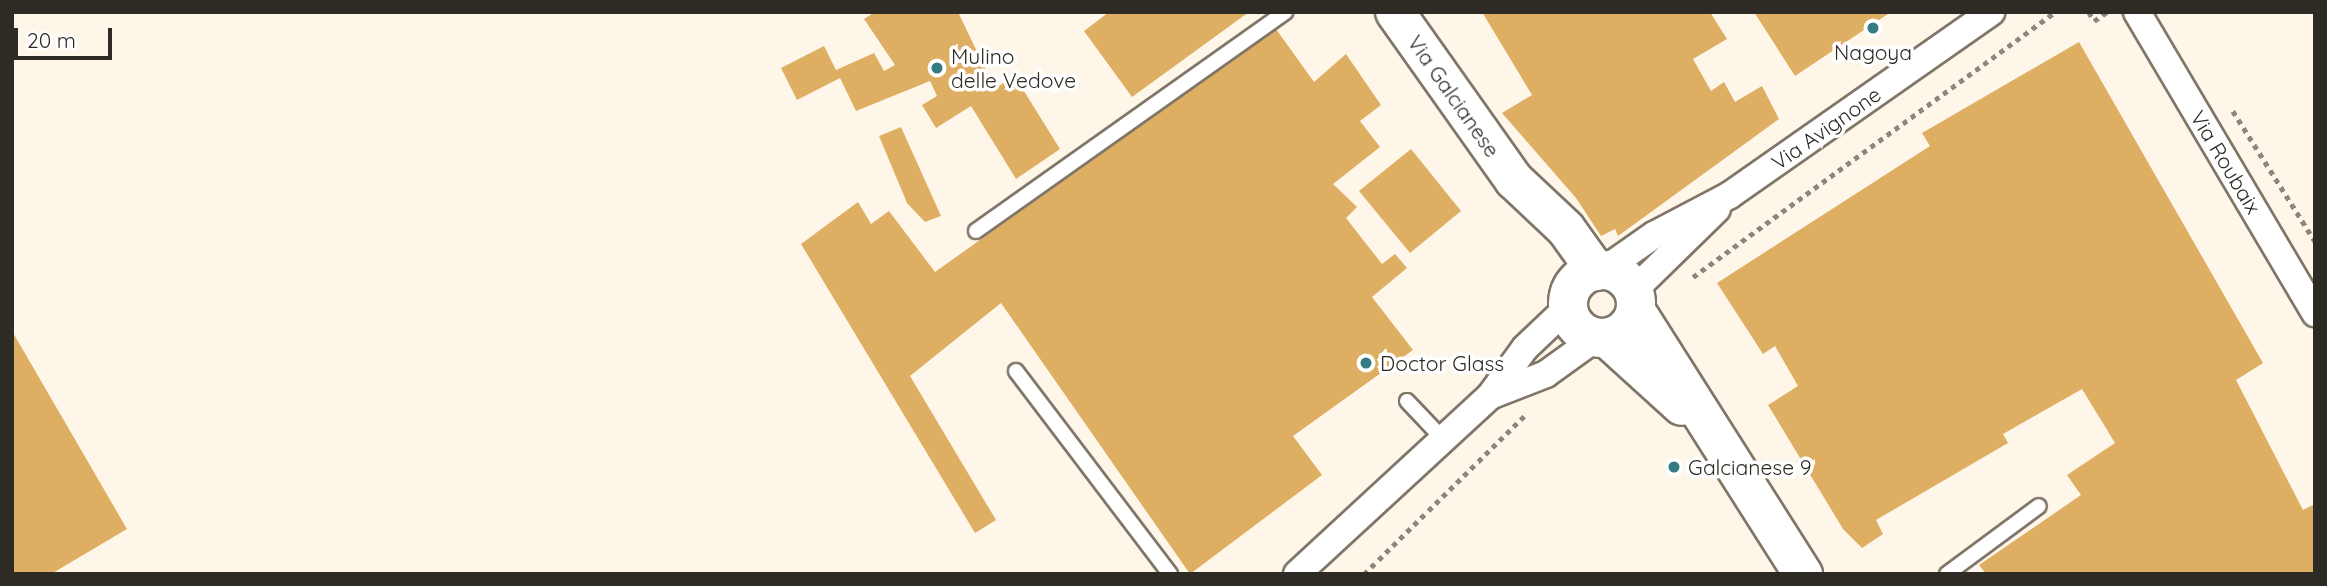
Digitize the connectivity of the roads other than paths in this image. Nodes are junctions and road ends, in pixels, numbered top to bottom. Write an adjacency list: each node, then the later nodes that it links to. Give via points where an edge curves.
1 (1285, 12): 6 (lane)
2 (1395, 12): 7 (street, Via Galcianese, via 1514,180)
3 (1991, 12): 5 (street, Via Avignone)
4 (2137, 12): 8 (street, Via Roubaix)
5 (1730, 195): 7 (street, Via Avignone); 7 (street, Via Avignone, via 1654,234)
6 (976, 231)
7 (1601, 290): 9 (street, Via Galcianese, via 1577,327); 9 (street, via 1626,329); 11 (street, via 1525,348); 13 (street, Via Galcianese)
8 (2315, 313)
9 (1602, 338): 11 (street, via 1546,374); 13 (street, Via Galcianese)
10 (1016, 371): 16 (lane)
11 (1490, 396): 14 (street)
12 (1407, 401): 14 (lane)
13 (1716, 439): 18 (street, Via Galcianese)
14 (1444, 440): 17 (street)
15 (2039, 506): 19 (lane)
16 (1170, 574)
17 (1297, 574)
18 (1803, 574)
19 (1947, 574)

